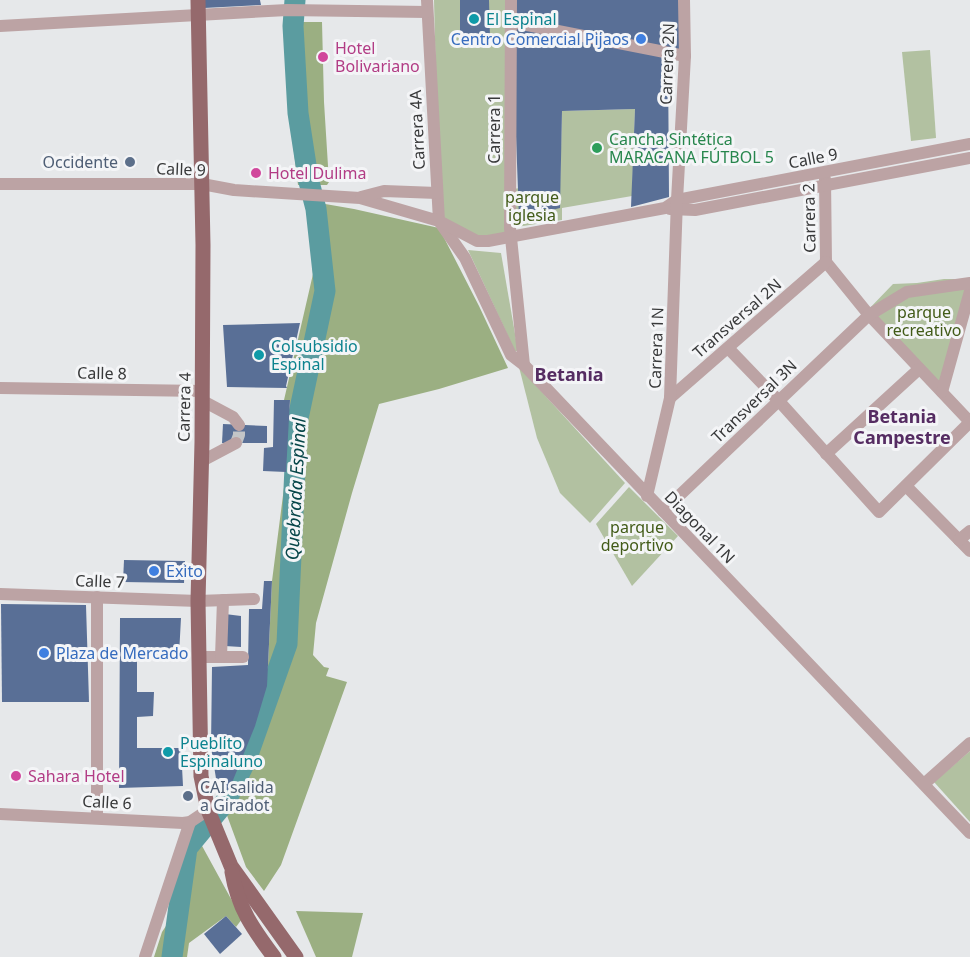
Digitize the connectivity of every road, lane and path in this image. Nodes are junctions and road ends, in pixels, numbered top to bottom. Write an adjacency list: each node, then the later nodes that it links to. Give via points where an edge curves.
1 (511, 0): 5 (street, Carrera 1)
2 (684, 0): 7 (street, Carrera 2N)
3 (427, 6): 4 (street, via 308,10); 14 (street, Carrera 4A)
4 (198, 7): 6 (street); 12 (main road, Carrera 4)
5 (512, 22): 7 (street); 18 (street, Carrera 1)
6 (0, 26)
7 (685, 56): 16 (street, Carrera 2N)
8 (970, 144): 10 (street, Calle 9)
9 (970, 158): 13 (street, Calle 9)
10 (825, 173): 13 (street, Carrera 2); 16 (street, Calle 9)
11 (0, 184): 12 (street, Calle 9)
12 (202, 184): 15 (street, Calle 9, via 234,190); 28 (main road, Carrera 4)
13 (826, 186): 16 (street, Calle 9, via 695,210); 19 (street, Carrera 2)
14 (437, 193): 15 (street, Calle 9, via 384,191); 17 (street, Carrera 4A)
15 (360, 198): 17 (street, Calle 9)
16 (677, 205): 18 (street, Calle 9); 29 (street, Carrera 1N)
17 (440, 221): 18 (street, Calle 9, via 477,241); 24 (street, Diagonal 1N, via 465,258 511,356)
18 (512, 237): 24 (street, Carrera 1)
19 (826, 262): 22 (street); 23 (street, Transversal 2N)
20 (970, 283): 22 (street, Transversal 3N, via 907,292)
21 (970, 291): 27 (street)
22 (869, 315): 25 (street); 30 (street, Transversal 3N)
23 (728, 348): 29 (street, Transversal 2N); 30 (street)
24 (524, 365): 37 (street, Diagonal 1N)
25 (919, 369): 27 (street); 34 (street)
26 (0, 388): 28 (street, Calle 8)
27 (942, 392): 31 (street)
28 (203, 396): 32 (street); 35 (main road, Carrera 4)
29 (670, 398): 37 (street, Carrera 1N)
30 (778, 400): 34 (street); 38 (street, Transversal 3N)
31 (970, 422): 36 (street)
32 (239, 425)
33 (236, 443): 35 (street)
34 (826, 454): 36 (street, via 879,512)
35 (202, 461): 46 (main road, Carrera 4)
36 (906, 486): 40 (street)
37 (647, 495): 38 (street, Diagonal 1N)
38 (663, 511): 51 (street, Diagonal 1N)
39 (970, 531): 40 (street)
40 (959, 540): 41 (street)
41 (970, 551)
42 (0, 594): 43 (street, Calle 7)
43 (97, 597): 46 (street, Calle 7); 54 (street)
44 (254, 599): 45 (street, Calle 7)
45 (223, 600): 46 (street, Calle 7); 48 (street)
46 (198, 601): 47 (main road, Carrera 4)
47 (199, 657): 48 (street); 52 (main road, Carrera 4, via 201,776)
48 (221, 657): 49 (street)
49 (243, 657)
50 (970, 743): 51 (street)
51 (924, 784): 56 (street, Diagonal 1N)
52 (209, 812): 55 (street); 57 (main road, Carrera 4)
53 (0, 814): 54 (street, Calle 6)
54 (97, 818): 55 (street, Calle 6)
55 (190, 822): 58 (street)
56 (970, 833)
57 (231, 865): 59 (main road, via 236,894 248,921); 60 (main road)
58 (145, 957)
59 (274, 957)
60 (296, 957)

